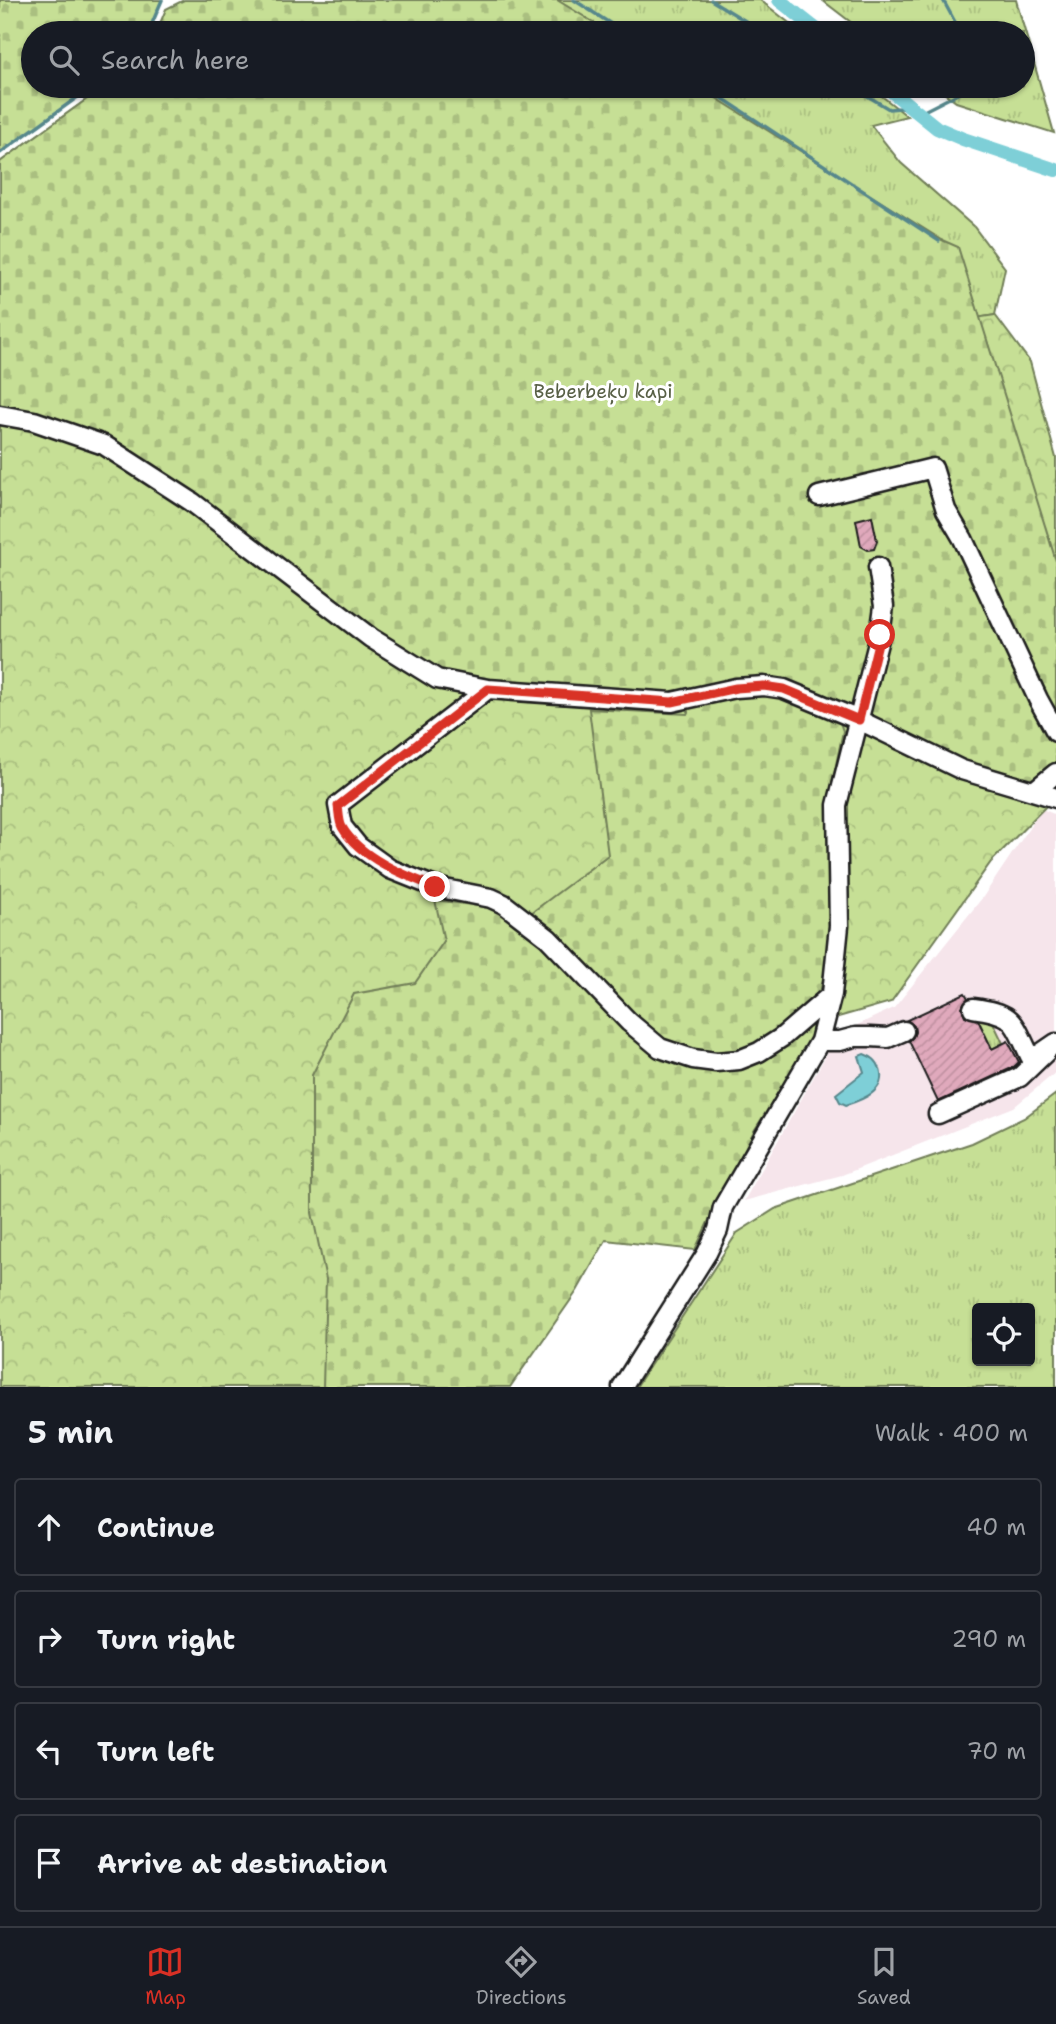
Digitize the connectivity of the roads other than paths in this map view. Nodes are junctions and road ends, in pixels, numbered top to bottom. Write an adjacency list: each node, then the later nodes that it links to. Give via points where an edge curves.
1 (0, 415): 4 (street, via 34,421 104,445 192,502 371,638 437,679)
2 (819, 496): 6 (street, via 933,468 946,510)
3 (878, 567): 5 (street, via 884,606)
4 (488, 689): 5 (street, via 672,702 764,686 784,689); 10 (street, via 338,806 342,826 358,846 390,869 435,887 504,904 548,938 660,1048 694,1059 716,1062 759,1052)
5 (859, 720): 8 (street, via 962,769); 10 (street, via 837,805 839,926)
6 (1056, 733)
7 (1056, 774): 8 (street)
8 (1034, 791): 9 (street)
9 (1056, 797)
10 (832, 994): 13 (street)
11 (973, 1009): 14 (street, via 998,1012 1013,1021 1030,1056)
12 (904, 1031): 13 (street, via 888,1038)
13 (820, 1041): 16 (street, via 723,1207 707,1253)
14 (1051, 1048): 15 (street, via 1020,1077)
15 (938, 1114)
16 (622, 1387)

